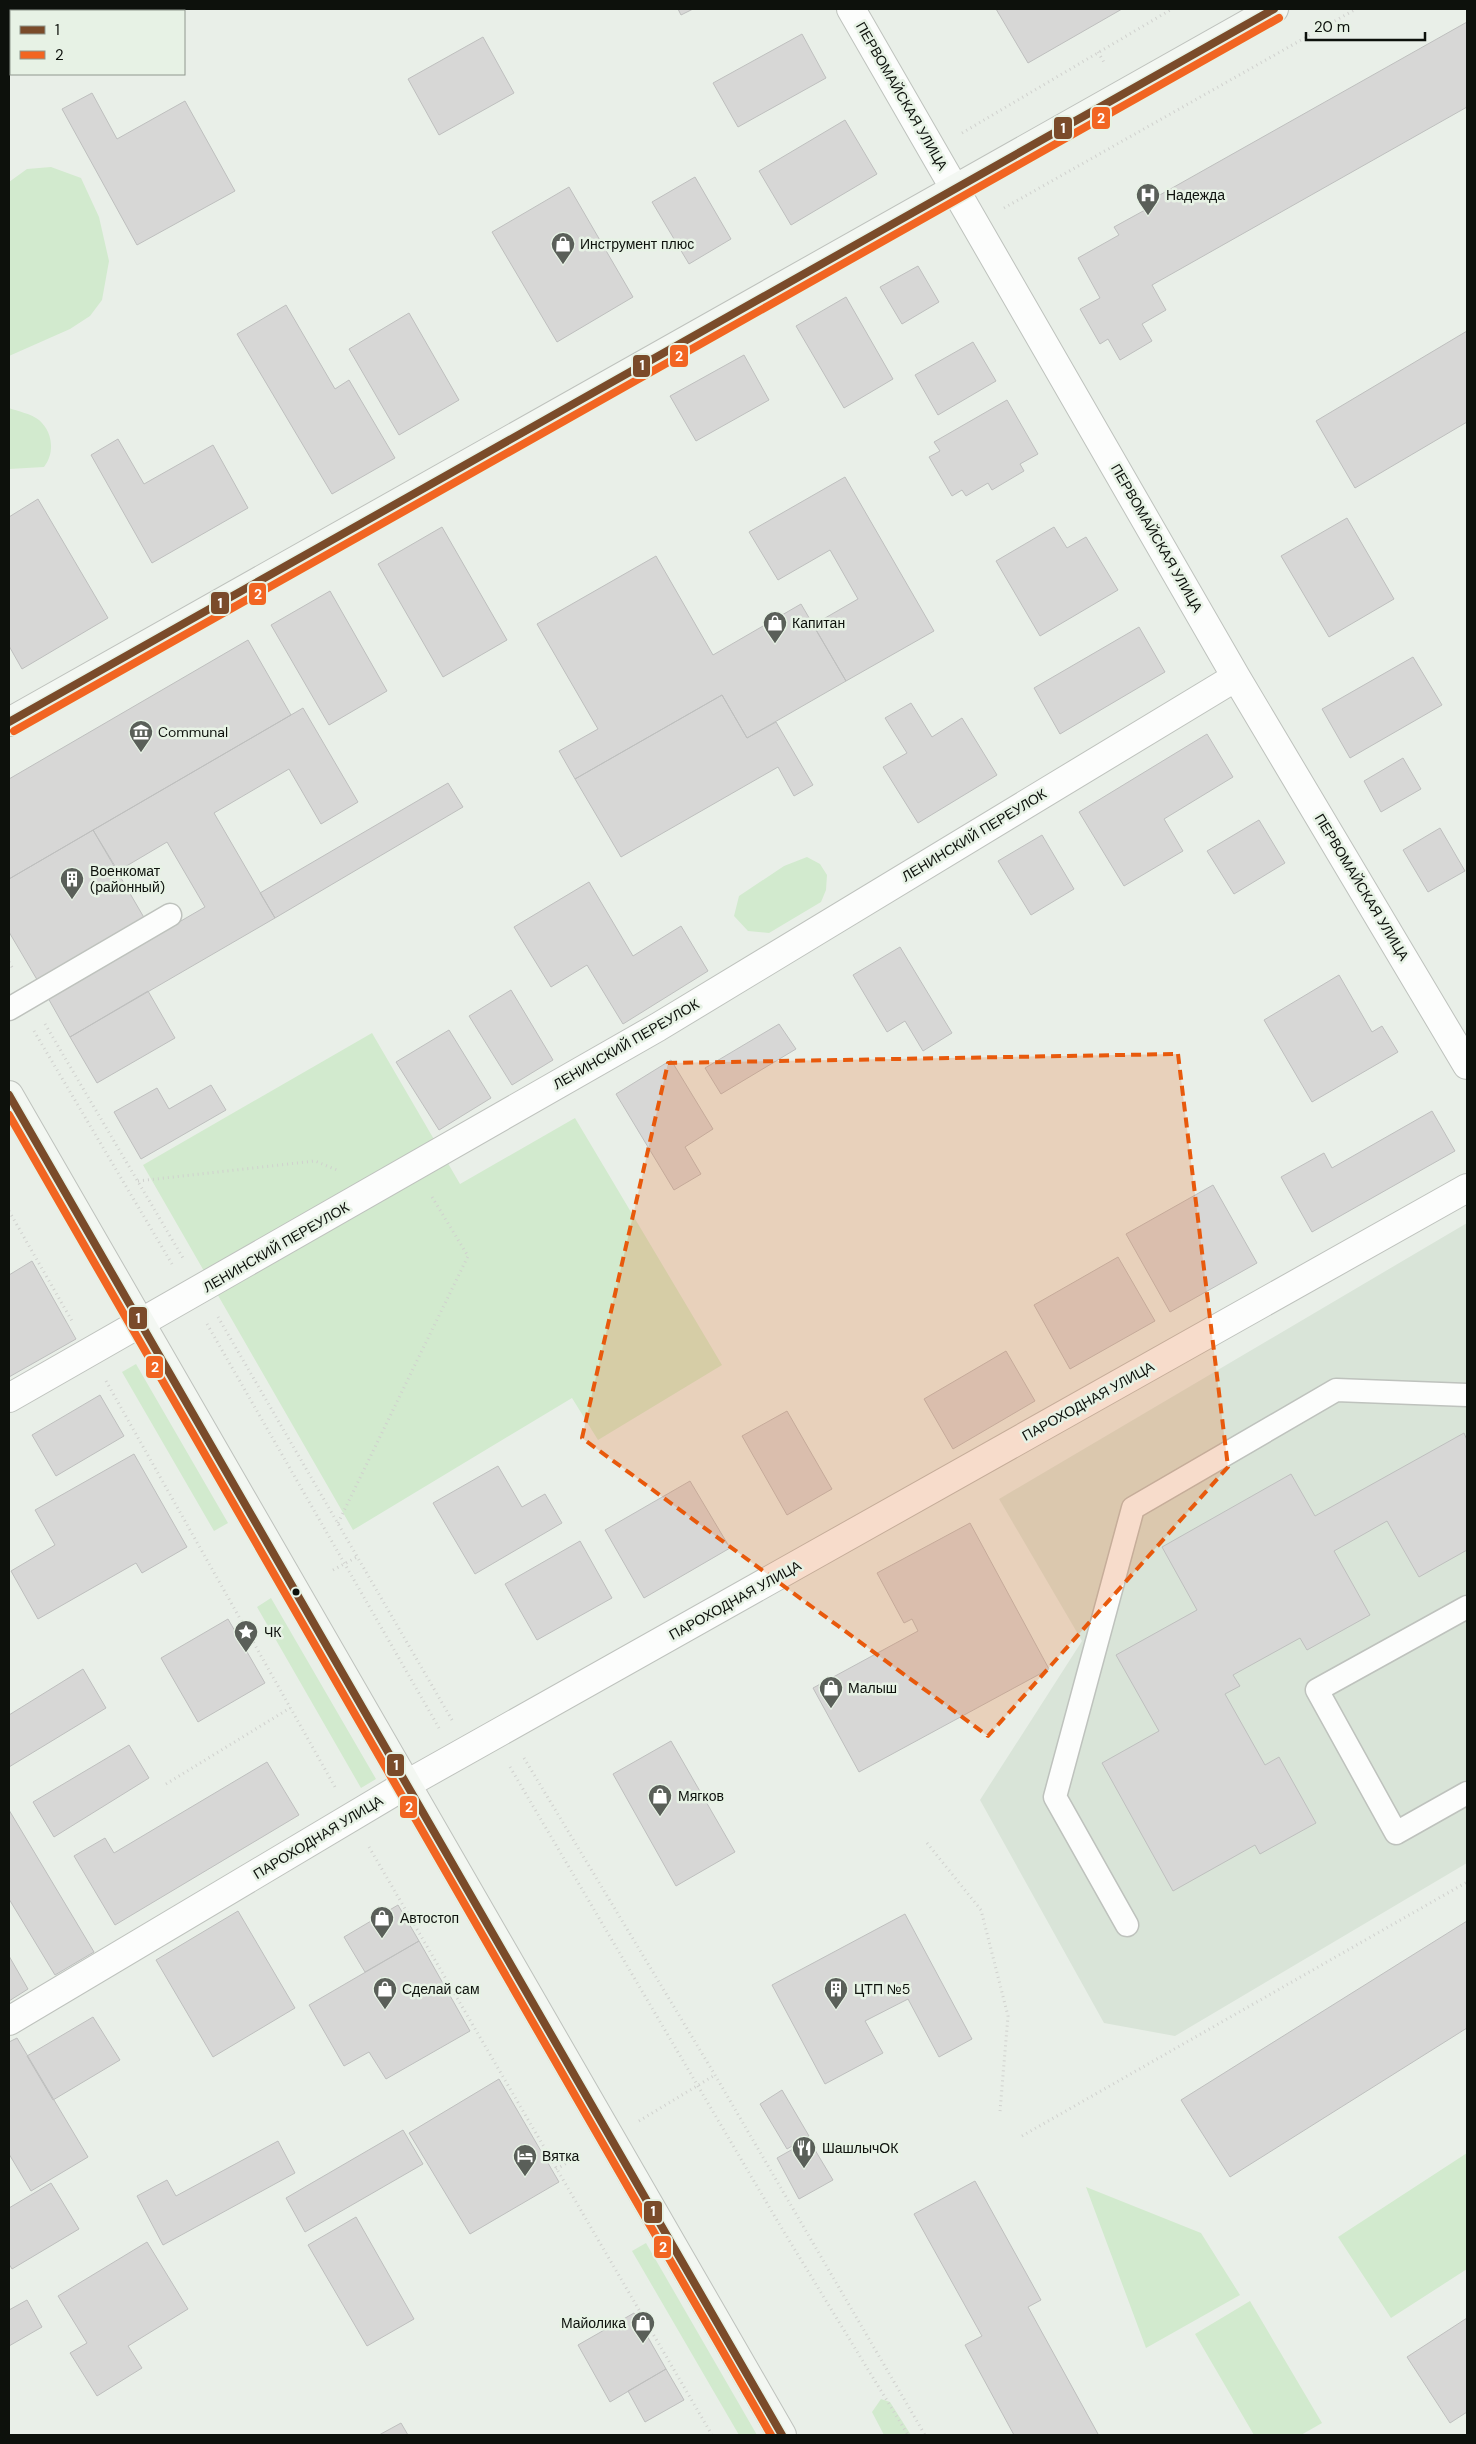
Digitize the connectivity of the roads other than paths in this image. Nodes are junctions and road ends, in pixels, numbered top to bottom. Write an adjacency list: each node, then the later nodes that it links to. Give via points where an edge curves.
1 (851, 9): 3 (street, ПЕРВОМАЙСКАЯ УЛИЦА)
2 (1274, 9): 3 (street)
3 (956, 190): 4 (street, ПЕРВОМАЙСКАЯ УЛИЦА); 5 (street)
4 (1236, 677): 8 (street, ПЕРВОМАЙСКАЯ УЛИЦА); 11 (street, ЛЕНИНСКИЙ ПЕРЕУЛОК, via 658,1026)
5 (9, 722)
6 (170, 915): 7 (lane)
7 (18, 1003)
8 (1467, 1065)
9 (9, 1095): 11 (street)
10 (1467, 1188): 15 (street, ПАРОХОДНАЯ УЛИЦА)
11 (142, 1323): 13 (street, ЛЕНИНСКИЙ ПЕРЕУЛОК); 15 (street)
12 (1467, 1395): 17 (lane, via 1336,1390 1133,1508 1056,1797)
13 (9, 1398)
14 (1467, 1607): 16 (lane, via 1317,1690 1396,1833)
15 (407, 1784): 18 (street, ПАРОХОДНАЯ УЛИЦА); 19 (street)
16 (1467, 1793)
17 (1127, 1925)
18 (9, 2021)
19 (782, 2435)

